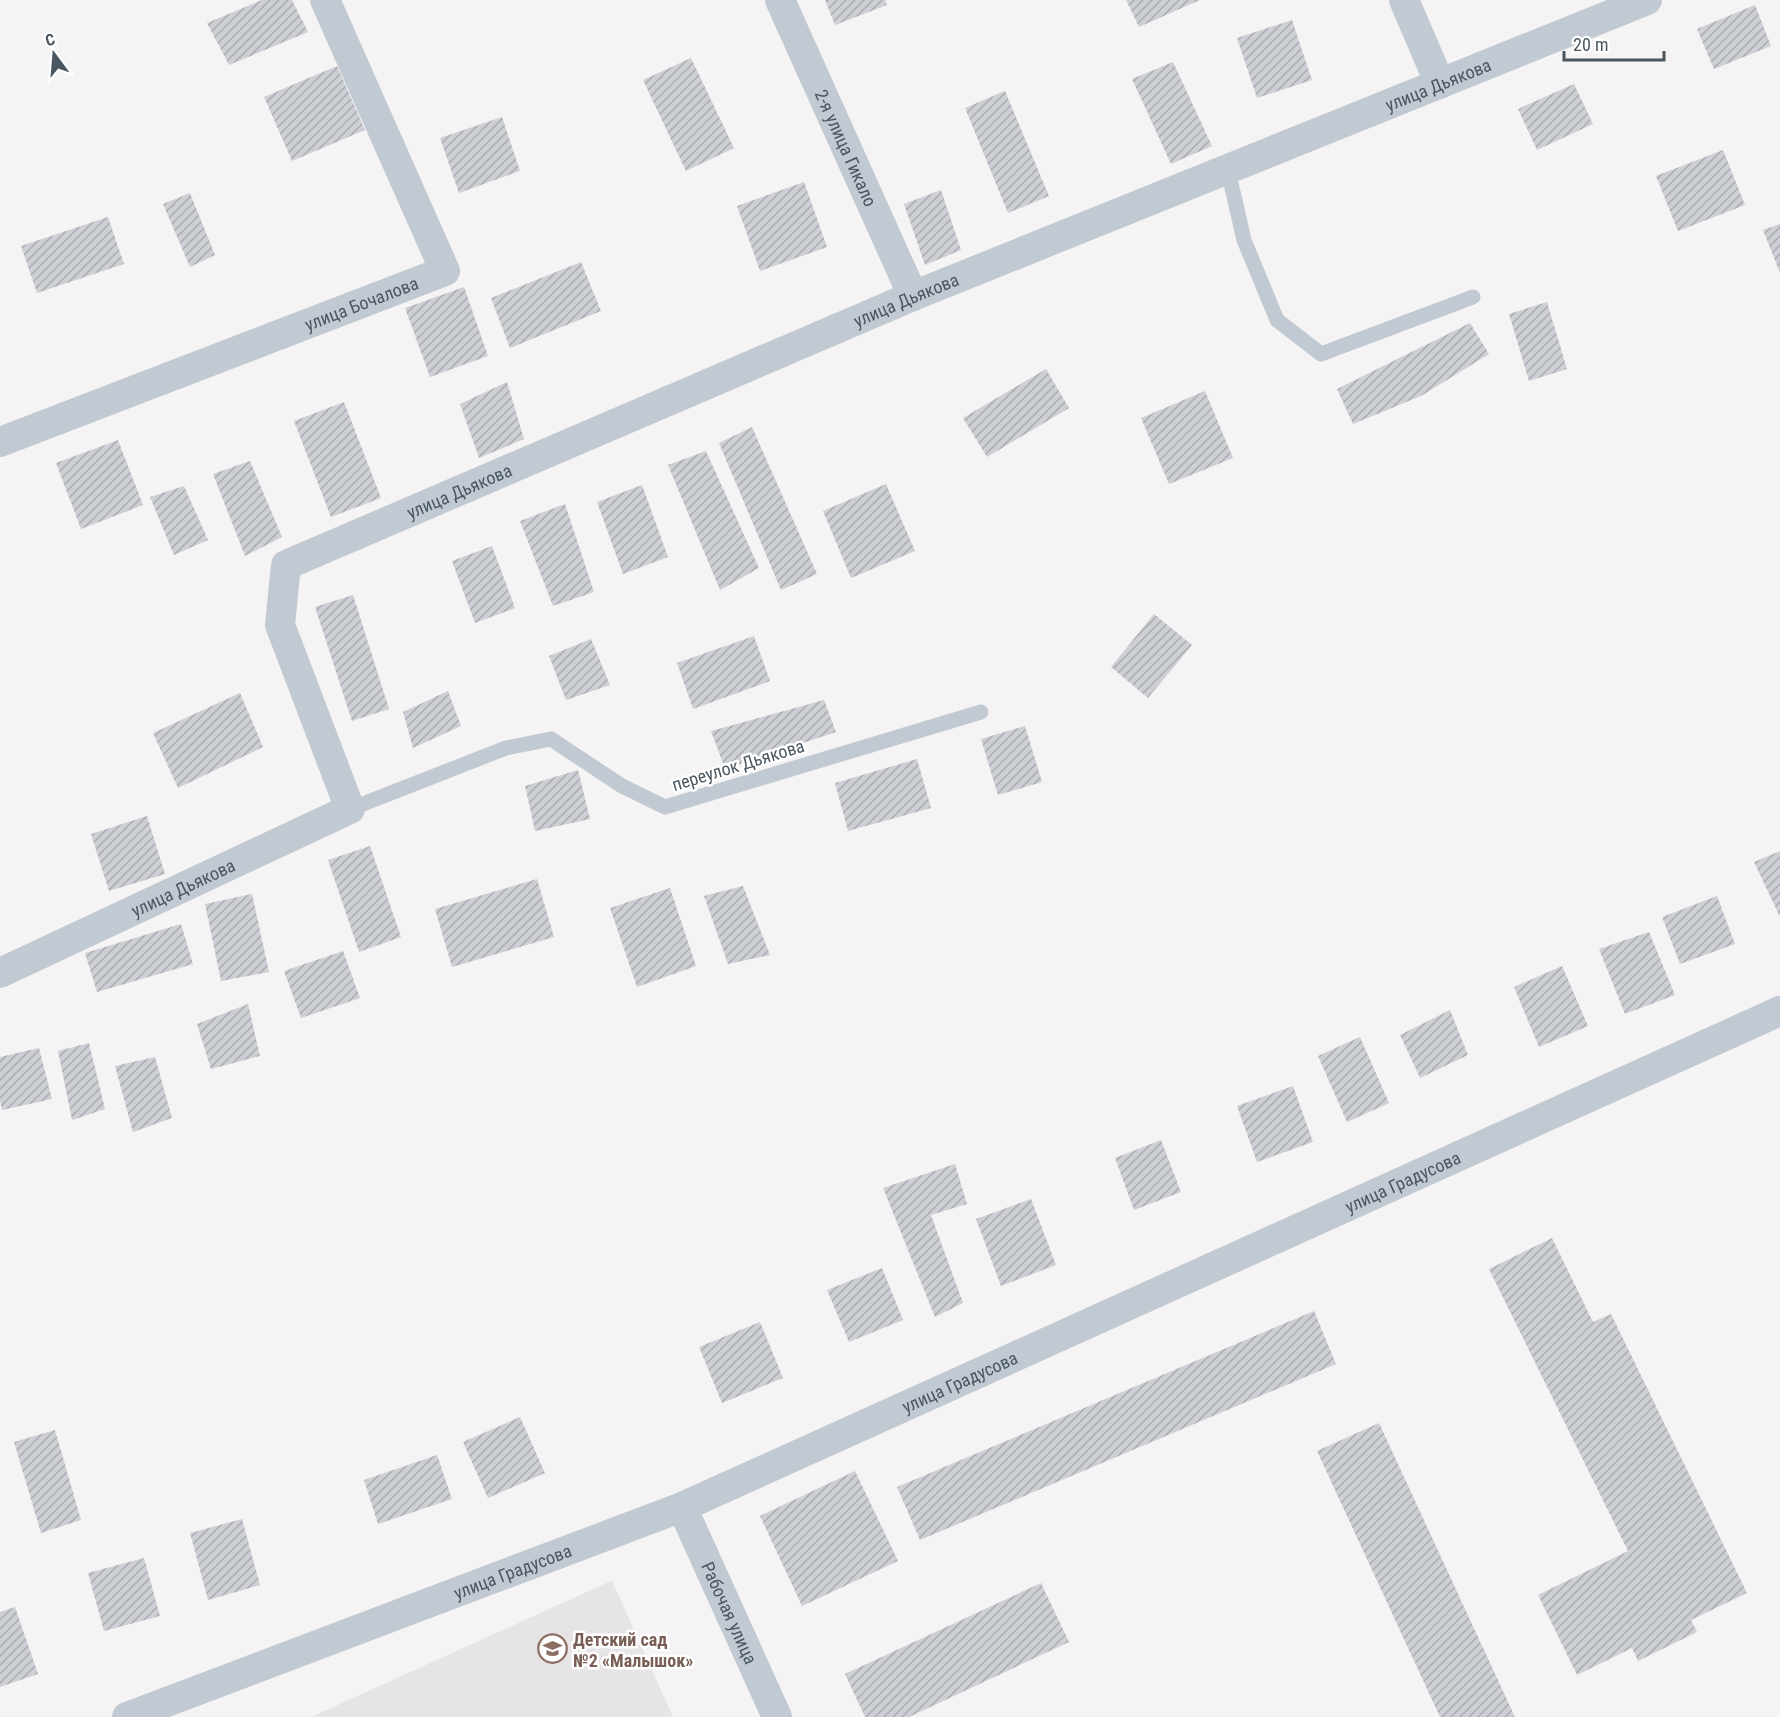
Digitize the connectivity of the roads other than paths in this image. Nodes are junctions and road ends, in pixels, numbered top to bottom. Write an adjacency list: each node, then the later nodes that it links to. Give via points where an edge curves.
1 (325, 0): 9 (street, улица Бочалова, via 446,271)
2 (780, 0): 7 (street, 2-я улица Гикало)
3 (1404, 0): 5 (street)
4 (1647, 0): 5 (street, улица Дьякова)
5 (1440, 84): 6 (street, улица Дьякова)
6 (1228, 170): 7 (street, улица Дьякова); 8 (lane, via 1244,240 1277,320 1321,354)
7 (913, 296): 11 (street, улица Дьякова, via 286,565 280,626)
8 (1473, 297)
9 (0, 442)
10 (981, 712): 11 (lane, переулок Дьякова, via 665,807 622,786 551,739 506,748)
11 (350, 809): 12 (street, улица Дьякова)
12 (0, 973)
13 (1780, 1011): 14 (street, улица Градусова)
14 (682, 1507): 15 (street, улица Градусова); 16 (street, Рабочая улица)
15 (127, 1717)
16 (777, 1717)

